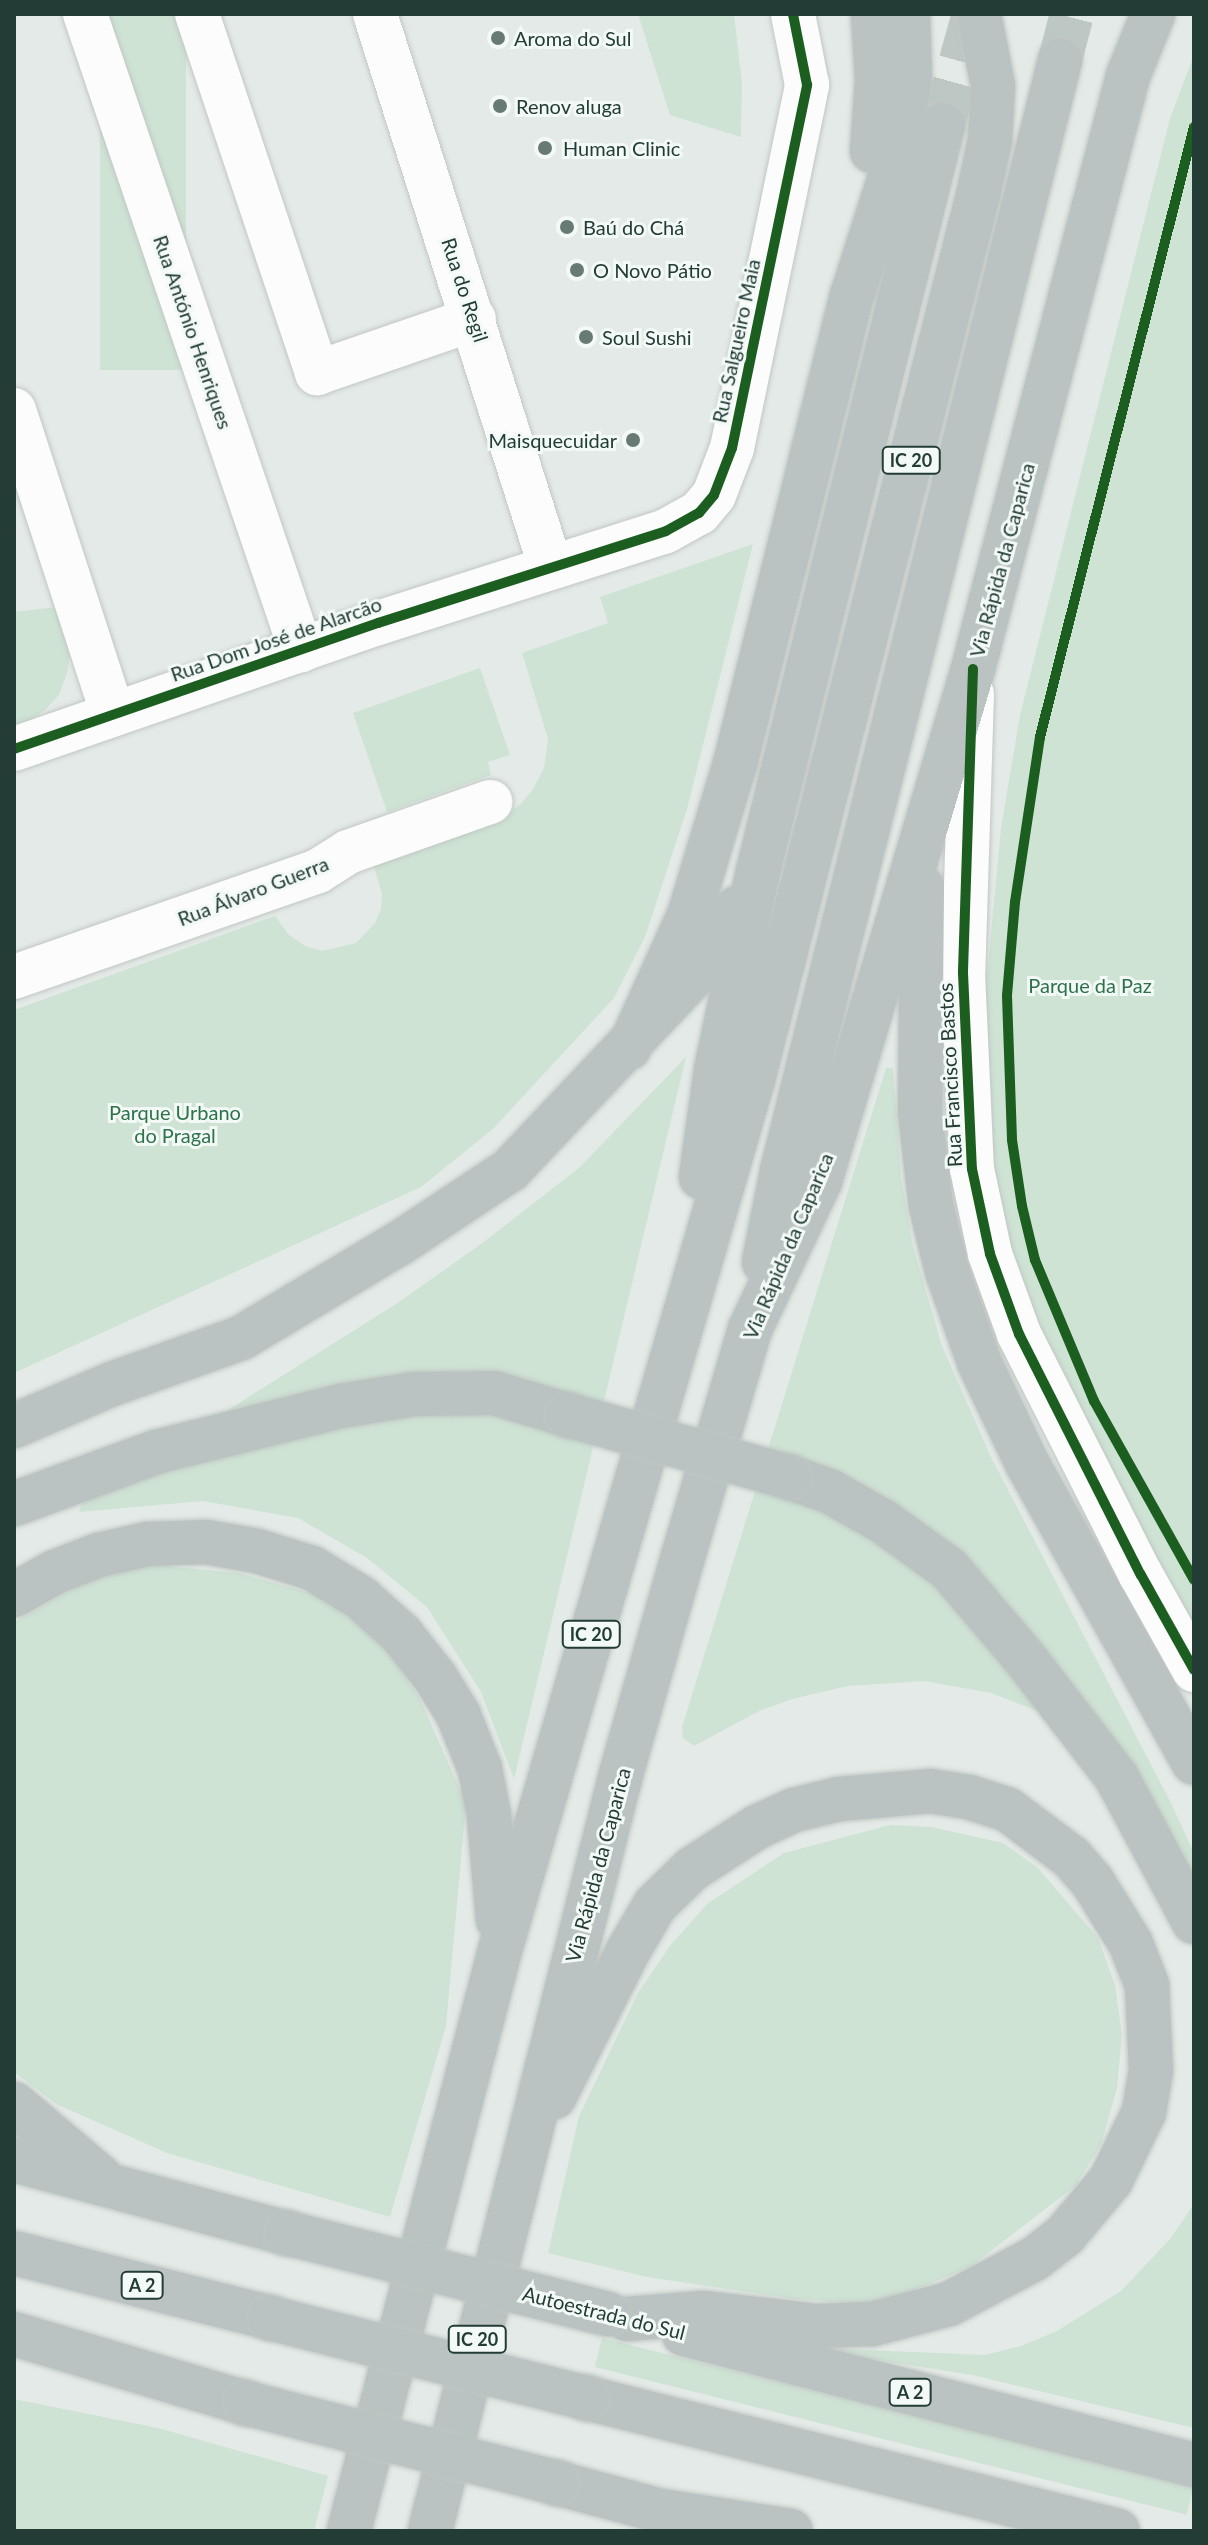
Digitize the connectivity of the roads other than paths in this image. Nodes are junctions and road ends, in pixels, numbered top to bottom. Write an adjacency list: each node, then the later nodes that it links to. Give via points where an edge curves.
1 (85, 14): 15 (street, Rua António Henriques)
2 (197, 14): 12 (street, via 317,373)
3 (375, 14): 12 (street, Rua do Regil)
4 (793, 14): 14 (street, Rua Salgueiro Maia, via 807,85 722,479 699,513 666,531)
5 (873, 14): 11 (highway, via 877,80 872,152)
6 (908, 14): 11 (highway, via 910,78 896,158)
7 (979, 14): 24 (highway, IC 20, via 993,86 990,140 978,195 763,1044)
8 (1153, 14): 16 (highway, Via Rápida da Caparica / IC 20, via 1128,76)
9 (1060, 60): 25 (highway, via 782,1171)
10 (943, 125): 21 (highway)
11 (852, 296): 23 (highway, via 735,764 689,916)
12 (474, 319): 14 (street, Rua do Regil)
13 (14, 410): 17 (street)
14 (551, 568): 15 (street, Rua Dom José de Alarcão)
15 (301, 650): 17 (street, Rua Dom José de Alarcão)
16 (973, 669): 20 (highway, Via Rápida da Caparica / IC 20); 29 (street, Rua Francisco Bastos, via 963,973 972,1169 990,1254 1019,1334)
17 (113, 714): 18 (street, Rua Dom José de Alarcão)
18 (14, 749)
19 (490, 802): 22 (street, Rua Álvaro Guerra, via 348,852 318,871)
20 (922, 832): 25 (highway, Via Rápida da Caparica / IC 20, via 820,1181); 30 (highway, via 920,1113 931,1206 947,1271 979,1362 1027,1463)
21 (758, 871): 23 (highway, via 706,963); 24 (highway, via 716,1070)
22 (14, 977)
23 (629, 1048): 26 (highway, via 510,1170 400,1243 241,1338)
24 (681, 1318): 32 (highway, IC 20)
25 (750, 1329): 34 (highway, Via Rápida da Caparica / IC 20, via 625,1759)
26 (14, 1426)
27 (14, 1504): 31 (highway, bridge, via 156,1452 341,1406 414,1394 494,1393 829,1491 949,1569 1027,1661 1117,1778)
28 (14, 1595): 32 (highway, via 99,1555 148,1544 206,1542 312,1568 361,1598 401,1634 435,1677 458,1714 480,1769)
29 (1194, 1670)
30 (1194, 1763)
31 (1194, 1922)
32 (500, 1950): 44 (highway, IC 20)
33 (14, 2104): 36 (highway)
34 (525, 2147): 38 (highway, via 655,1905 692,1869 794,1810 888,1793 930,1791 982,1801 1007,1809 1039,1830 1071,1857 1113,1909 1147,1985 1151,2070 1144,2112 1130,2144 1111,2180 1065,2235 1005,2277 949,2304 872,2324 817,2326 703,2313); 45 (highway, Via Rápida da Caparica / IC 20)
35 (14, 2160): 36 (highway, Autoestrada do Sul / A 2)
36 (105, 2181): 38 (highway, Autoestrada do Sul / A 2, bridge)
37 (14, 2253): 48 (highway, A 2, bridge)
38 (618, 2316): 42 (highway, Autoestrada do Sul / A 2)
39 (14, 2334): 41 (highway)
40 (14, 2367): 41 (highway)
41 (157, 2375): 43 (highway, bridge)
42 (1194, 2465)
43 (661, 2511): 46 (highway); 47 (highway)
44 (349, 2531)
45 (430, 2531)
46 (708, 2531)
47 (790, 2531)
48 (1118, 2531)

